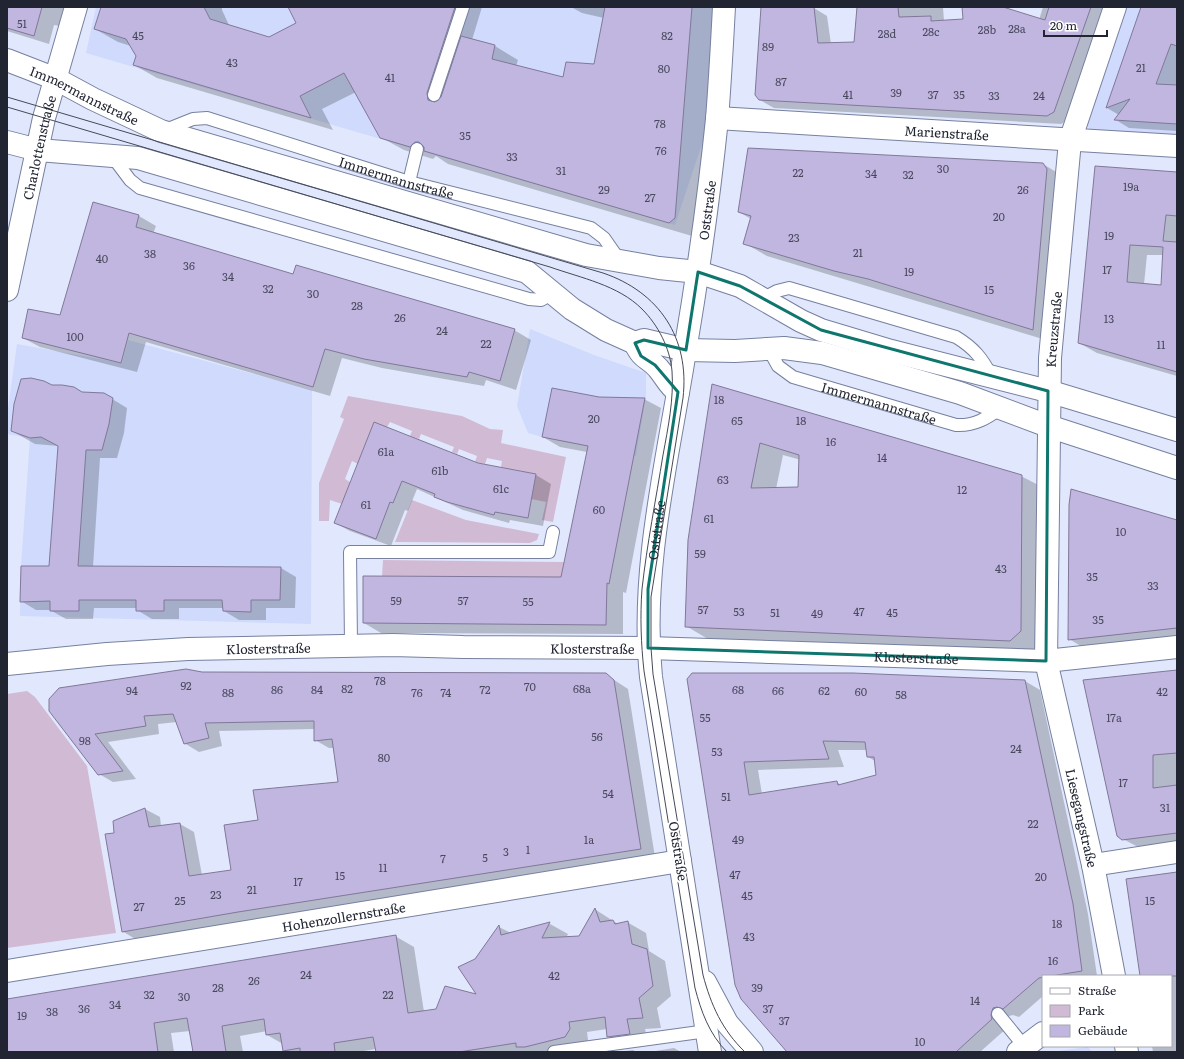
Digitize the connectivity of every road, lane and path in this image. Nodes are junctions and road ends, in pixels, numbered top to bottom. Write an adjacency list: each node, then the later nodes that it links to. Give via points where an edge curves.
1 (76, 7): 6 (street, Charlottenstraße)
2 (463, 7): 7 (lane)
3 (724, 7): 8 (street, Oststraße)
4 (1115, 7): 10 (street, Kreuzstraße)
5 (7, 60): 6 (street, Immermannstraße)
6 (56, 79): 9 (street, Immermannstraße); 14 (street, Charlottenstraße, via 44,118)
7 (434, 95)
8 (717, 118): 10 (street, Marienstraße); 17 (street, Oststraße)
9 (161, 131): 15 (lane, Immermannstraße, via 194,119 207,118); 16 (street, Immermannstraße, via 586,255)
10 (1070, 141): 12 (street, Marienstraße); 24 (street, Kreuzstraße)
11 (7, 142): 14 (street)
12 (1177, 146)
13 (417, 149): 15 (lane)
14 (38, 150): 18 (street, Charlottenstraße); 20 (street, via 138,158 527,272 593,323)
15 (409, 182): 16 (lane, Immermannstraße, via 591,228 604,238)
16 (621, 262): 17 (street, Immermannstraße)
17 (698, 272): 19 (street, Immermannstraße, via 740,286); 22 (street, Oststraße)
18 (7, 290)
19 (762, 299): 23 (street, Immermannstraße, via 821,330 891,351); 23 (lane, via 789,288 956,337 972,347)
20 (635, 343): 22 (street, via 644,340); 25 (street, via 641,356 655,365)
21 (768, 348): 22 (street, via 735,351); 26 (street, via 822,352 960,393); 26 (lane, Immermannstraße, via 778,366 793,377 956,425 966,426 985,420)
22 (686, 350): 25 (street, Oststraße)
23 (992, 376): 24 (street, Immermannstraße)
24 (1048, 391): 27 (street, Kreuzstraße); 28 (street, Immermannstraße)
25 (678, 392): 33 (street, Oststraße, via 648,589)
26 (1001, 408): 27 (street)
27 (1048, 426): 29 (street); 34 (street, Kreuzstraße)
28 (1177, 430)
29 (1177, 468)
30 (553, 532): 31 (lane, via 549,552 350,552)
31 (351, 645): 33 (street, Klosterstraße); 35 (street, Klosterstraße, via 188,649)
32 (1177, 647): 34 (street, Klosterstraße)
33 (648, 648): 34 (street, Klosterstraße); 37 (street, Oststraße)
34 (1046, 661): 38 (street, Liesegangstraße)
35 (7, 664)
36 (1177, 852): 38 (street)
37 (680, 861): 39 (street, Oststraße); 40 (street, Hohenzollernstraße)
38 (1093, 866): 41 (street, Liesegangstraße)
39 (698, 967): 44 (street, Oststraße); 47 (street, via 727,1023)
40 (7, 971)
41 (1114, 975)
42 (998, 1014): 45 (lane)
43 (1042, 1034): 45 (street)
44 (708, 1042): 46 (lane)
45 (1021, 1049)
46 (554, 1052)
47 (752, 1052)

